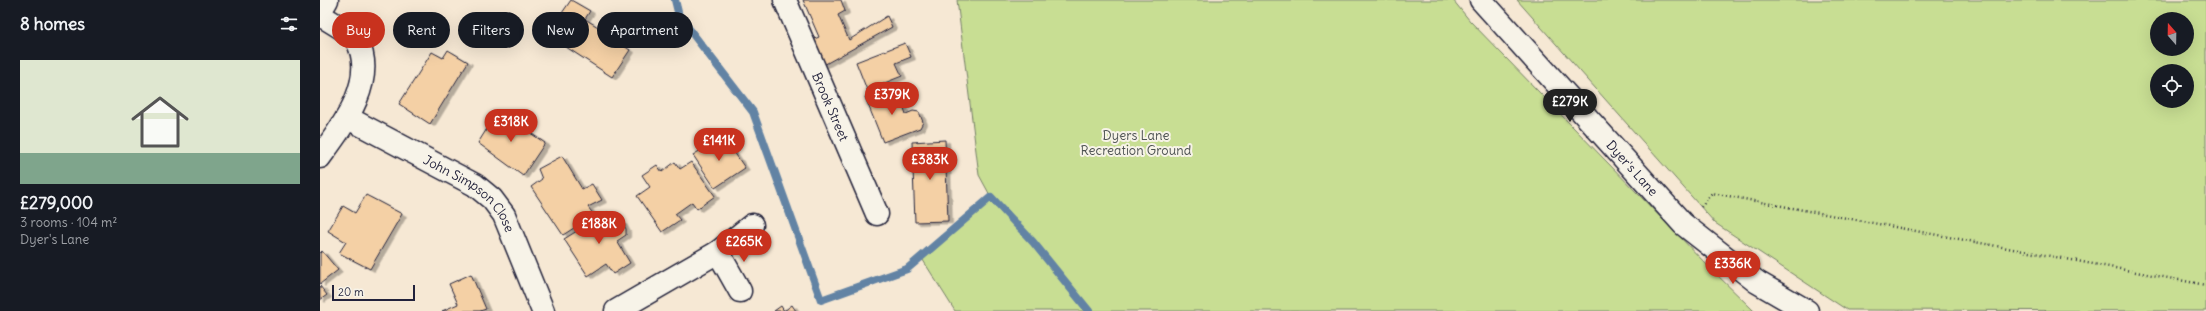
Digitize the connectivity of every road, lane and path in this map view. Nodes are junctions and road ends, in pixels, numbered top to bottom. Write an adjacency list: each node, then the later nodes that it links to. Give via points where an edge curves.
1 (327, 0): 4 (street)
2 (785, 0): 7 (street, Brook Street)
3 (1480, 0): 8 (street, Dyer's Lane)
4 (320, 13): 5 (street, via 357,40 362,56 363,80)
5 (348, 118): 6 (street); 13 (street, John Simpson Close, via 475,185 492,199 504,215)
6 (320, 158)
7 (877, 214)
8 (1683, 224): 11 (path, via 1712,193); 15 (street, Dyer's Lane, via 1757,282)
9 (752, 225): 10 (street)
10 (718, 252): 12 (street); 14 (street)
11 (2206, 285)
12 (740, 291)
13 (543, 311)
14 (616, 311)
15 (1807, 311)

